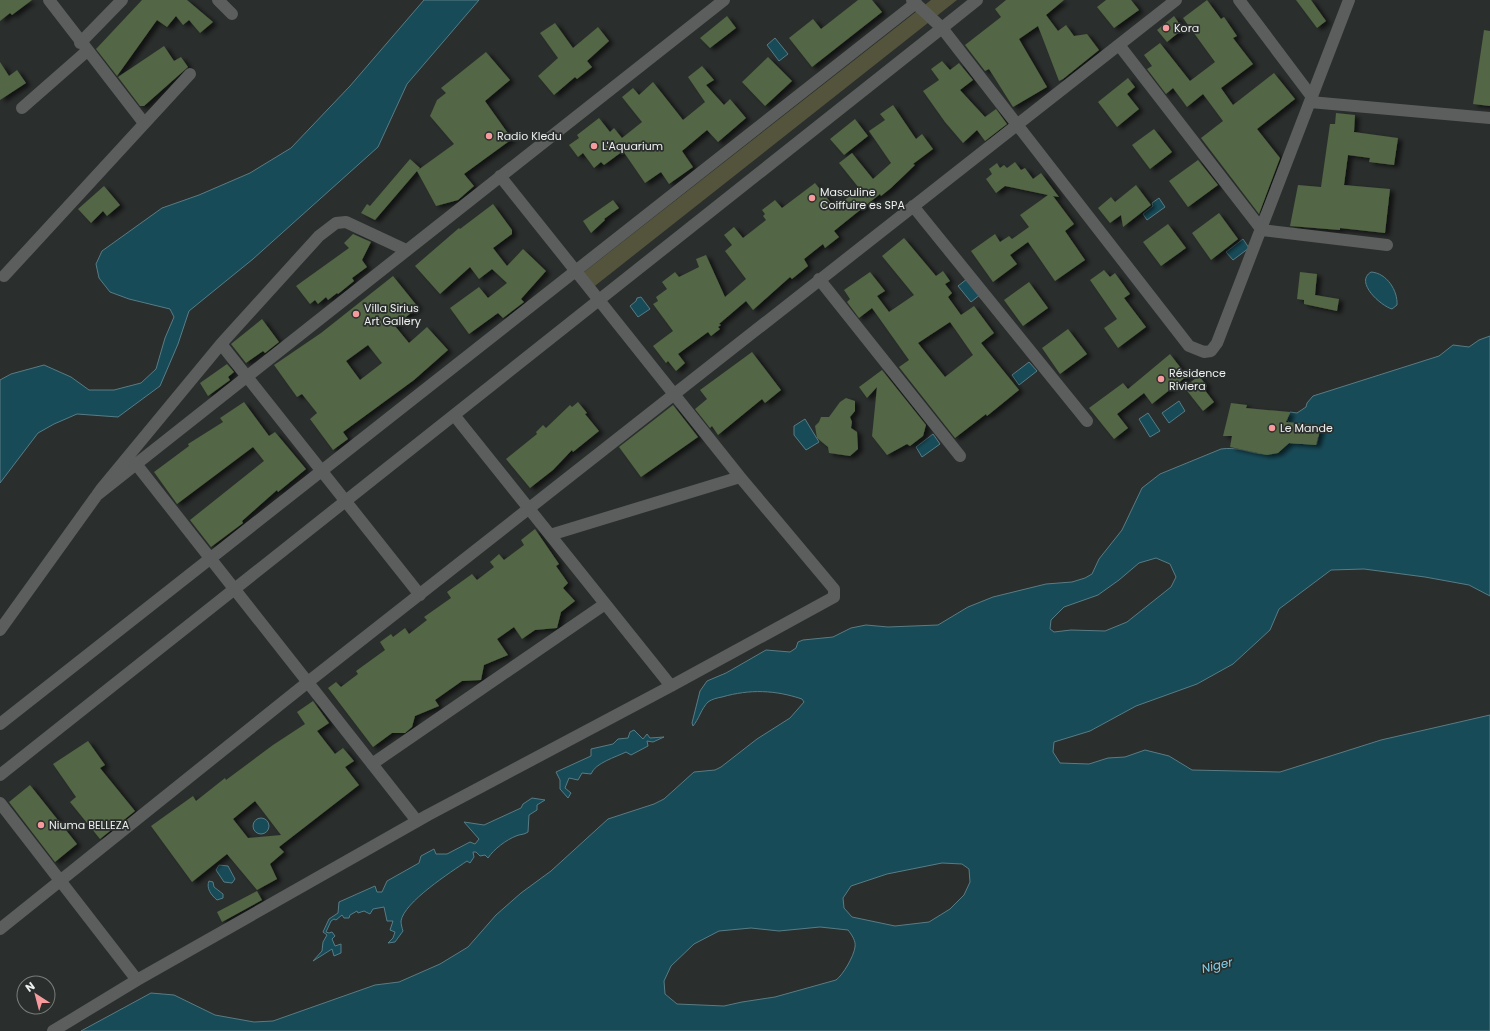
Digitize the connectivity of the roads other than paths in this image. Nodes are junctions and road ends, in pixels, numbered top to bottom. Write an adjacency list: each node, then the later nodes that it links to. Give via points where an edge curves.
1 (49, 0): 13 (street)
2 (122, 0): 13 (street)
3 (218, 0): 10 (street)
4 (724, 0): 20 (street)
5 (977, 0): 11 (street)
6 (1176, 0): 12 (street)
7 (1238, 0): 15 (street)
8 (1349, 0): 15 (street)
9 (916, 1): 11 (street); 25 (street)
10 (232, 14)
11 (942, 28): 19 (street); 28 (street)
12 (1119, 44): 19 (street); 22 (street)
13 (84, 47): 16 (street); 18 (street)
14 (190, 74): 18 (street)
15 (1311, 100): 17 (street); 22 (street)
16 (22, 108)
17 (1490, 118)
18 (144, 124): 26 (street)
19 (1017, 124): 21 (street); 22 (street, via 1189,346 1197,350 1211,351 1218,343)
20 (500, 176): 24 (street); 25 (street)
21 (913, 206): 27 (street); 33 (street)
22 (1262, 230): 23 (street)
23 (1387, 245)
24 (406, 250): 29 (street, via 346,222 336,223 319,236); 30 (street)
25 (576, 271): 28 (street); 36 (street)
26 (4, 276)
27 (819, 279): 31 (street); 34 (street)
28 (599, 300): 31 (street); 32 (street)
29 (221, 344): 30 (street); 38 (street)
30 (246, 376): 35 (street); 36 (street)
31 (673, 394): 37 (street); 40 (street)
32 (454, 415): 39 (street); 40 (street)
33 (1087, 421)
34 (960, 456)
35 (136, 464): 38 (street); 42 (street)
36 (321, 471): 39 (street); 42 (street)
37 (740, 477): 41 (street); 48 (street, via 834,589 834,597)
38 (97, 495): 46 (street)
39 (345, 501): 43 (street); 44 (street)
40 (529, 509): 41 (street); 44 (street)
41 (550, 534): 45 (street)
42 (210, 558): 43 (street); 49 (street)
43 (234, 589): 47 (street); 51 (street)
44 (420, 595): 47 (street)
45 (605, 604): 48 (street); 50 (street)
46 (0, 630)
47 (308, 682): 50 (street); 54 (street)
48 (671, 686): 53 (street)
49 (0, 724)
50 (372, 764): 53 (street)
51 (0, 775)
52 (0, 803): 54 (street)
53 (417, 821): 56 (street)
54 (62, 881): 55 (street); 56 (street)
55 (0, 929)
56 (137, 980): 57 (street)
57 (53, 1031)

